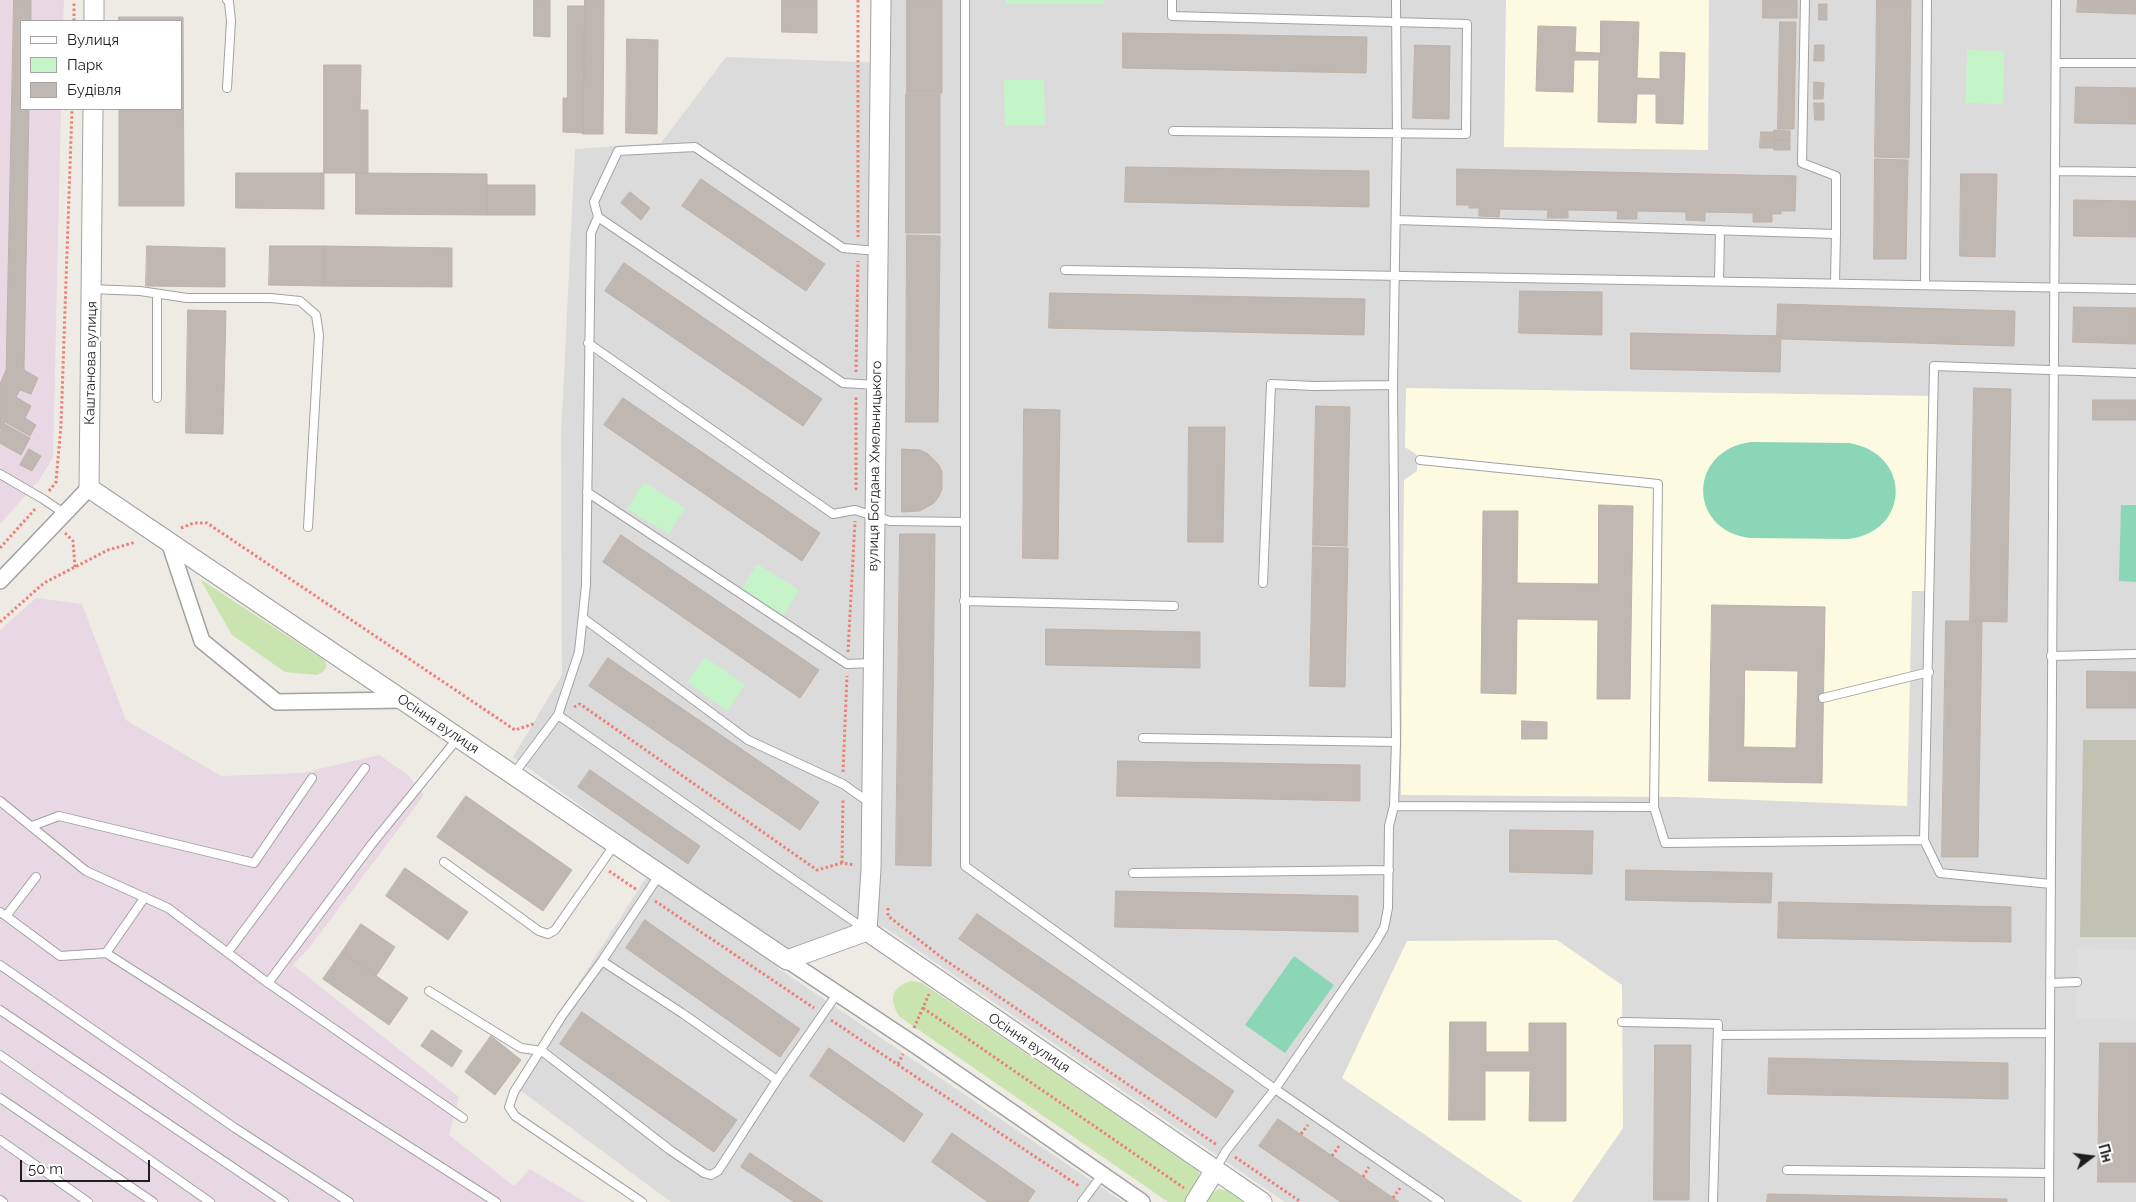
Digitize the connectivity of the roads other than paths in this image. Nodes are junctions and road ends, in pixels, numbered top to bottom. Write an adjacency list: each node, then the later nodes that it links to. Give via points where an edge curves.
1 (94, 0): 10 (street)
2 (227, 0): 14 (lane, via 231,21)
3 (881, 0): 24 (street, вулиця Богдана Хмельницького)
4 (965, 0): 46 (lane)
5 (1172, 0): 11 (lane, via 1172,16)
6 (1396, 0): 11 (lane)
7 (1805, 0): 23 (lane, via 1802,163 1836,176)
8 (1927, 0): 29 (lane)
9 (2056, 0): 12 (lane)
10 (94, 20)
11 (1395, 22): 17 (lane); 17 (lane, via 1467,24 1466,134)
12 (2056, 63): 13 (lane); 18 (lane)
13 (2136, 63)
14 (227, 88)
15 (93, 110): 31 (street, Каштанова вулиця)
16 (1173, 131): 17 (lane)
17 (1397, 134): 21 (lane)
18 (2055, 171): 19 (lane); 30 (lane)
19 (2136, 172)
20 (598, 217): 24 (lane, via 594,202 618,151 694,147 843,248); 34 (lane, via 591,234); 38 (lane, via 843,383)
21 (1396, 220): 22 (lane); 26 (lane)
22 (1720, 230): 23 (lane); 27 (lane)
23 (1836, 234): 28 (lane)
24 (879, 252): 38 (street, вулиця Богдана Хмельницького)
25 (1065, 270): 26 (lane)
26 (1395, 275): 27 (lane); 37 (lane)
27 (1719, 280): 28 (lane)
28 (1834, 282): 29 (lane)
29 (1925, 284): 30 (lane)
30 (2054, 287): 32 (lane); 35 (lane)
31 (92, 289): 33 (lane); 42 (street, Каштанова вулиця)
32 (2136, 289)
33 (157, 294): 39 (lane); 47 (lane, via 187,298 300,301 316,315 319,335)
34 (588, 343): 43 (lane); 45 (lane, via 833,514 856,510)
35 (2054, 370): 36 (lane); 55 (lane); 57 (lane, via 1934,366)
36 (2136, 373)
37 (1394, 385): 50 (lane, via 1271,384); 63 (lane)
38 (876, 386): 45 (street, вулиця Богдана Хмельницького)
39 (157, 398)
40 (1420, 460): 70 (lane, via 1658,484)
41 (0, 474): 44 (lane)
42 (89, 488): 44 (street); 48 (street, Осіння вулиця)
43 (587, 492): 53 (lane); 56 (lane, via 847,664)
44 (65, 514): 49 (street)
45 (875, 515): 46 (lane, via 890,521); 56 (street, вулиця Богдана Хмельницького)
46 (964, 522): 51 (lane)
47 (308, 527)
48 (164, 538): 59 (street, Осіння вулиця); 59 (street, via 202,641 278,702)
49 (0, 581)
50 (1263, 583)
51 (964, 601): 52 (lane); 100 (lane, via 964,866)
52 (1174, 606)
53 (583, 618): 60 (lane, via 579,652); 68 (lane, via 748,740 843,784)
54 (2136, 654): 55 (lane)
55 (2052, 656): 79 (lane)
56 (873, 663): 68 (street, вулиця Богдана Хмельницького)
57 (1929, 672): 58 (lane); 72 (lane)
58 (1823, 698)
59 (402, 700): 61 (street, Осіння вулиця)
60 (558, 716): 65 (lane); 82 (lane)
61 (458, 738): 65 (street, Осіння вулиця); 89 (lane, via 371,845)
62 (1143, 738): 63 (lane)
63 (1396, 742): 69 (lane)
64 (365, 768): 83 (lane)
65 (513, 775): 73 (street, Осіння вулиця)
66 (312, 778): 71 (lane, via 254,863 58,816)
67 (0, 801): 71 (lane)
68 (871, 804): 82 (street, вулиця Богдана Хмельницького)
69 (1394, 806): 70 (lane); 75 (lane, via 1390,826)
70 (1654, 807): 72 (lane, via 1665,843)
71 (32, 826): 80 (lane, via 86,871)
72 (1924, 840): 79 (lane, via 1940,874)
73 (615, 844): 74 (lane, via 555,930 548,934 539,931); 77 (street, Осіння вулиця)
74 (444, 862)
75 (1390, 870): 76 (lane); 100 (lane, via 1384,928)
76 (1133, 873)
77 (660, 874): 85 (street, Осіння вулиця); 86 (lane)
78 (36, 877): 81 (lane)
79 (2051, 884): 90 (lane)
80 (145, 897): 83 (lane, via 168,908); 84 (lane)
81 (3, 914): 84 (lane, via 60,956)
82 (867, 931): 85 (street); 104 (street, Осіння вулиця)
83 (228, 952): 89 (lane)
84 (106, 953): 116 (lane)
85 (787, 960): 92 (street, Осіння вулиця)
86 (602, 961): 97 (lane, via 562,1016); 99 (lane)
87 (0, 966): 115 (lane, via 235,1128)
88 (2077, 982): 90 (lane)
89 (268, 983): 102 (lane)
90 (2050, 983): 95 (lane)
91 (429, 991): 97 (lane, via 521,1048)
92 (837, 994): 99 (lane); 107 (street, Осіння вулиця)
93 (0, 1010): 114 (lane)
94 (1622, 1022): 96 (lane, via 1718,1024)
95 (2050, 1033): 96 (lane); 106 (lane)
96 (1718, 1035): 122 (lane)
97 (542, 1051): 99 (lane, via 670,1150 711,1175 718,1171); 117 (lane, via 514,1092 508,1107 515,1116)
98 (0, 1055): 113 (lane)
99 (777, 1080)
100 (1275, 1089): 104 (lane); 121 (lane)
101 (0, 1098): 112 (lane)
102 (463, 1118)
103 (0, 1140): 111 (lane)
104 (1215, 1170): 109 (street); 120 (street, Осіння вулиця)
105 (1787, 1170): 106 (lane)
106 (2049, 1173): 123 (lane)
107 (1102, 1175): 118 (lane); 119 (street, Осіння вулиця)
108 (0, 1200): 110 (lane)
109 (1196, 1200)
110 (3, 1202)
111 (88, 1202)
112 (153, 1202)
113 (210, 1202)
114 (284, 1202)
115 (349, 1202)
116 (496, 1202)
117 (642, 1202)
118 (1082, 1202)
119 (1142, 1202)
120 (1262, 1202)
121 (1440, 1202)
122 (1713, 1202)
123 (2049, 1202)

